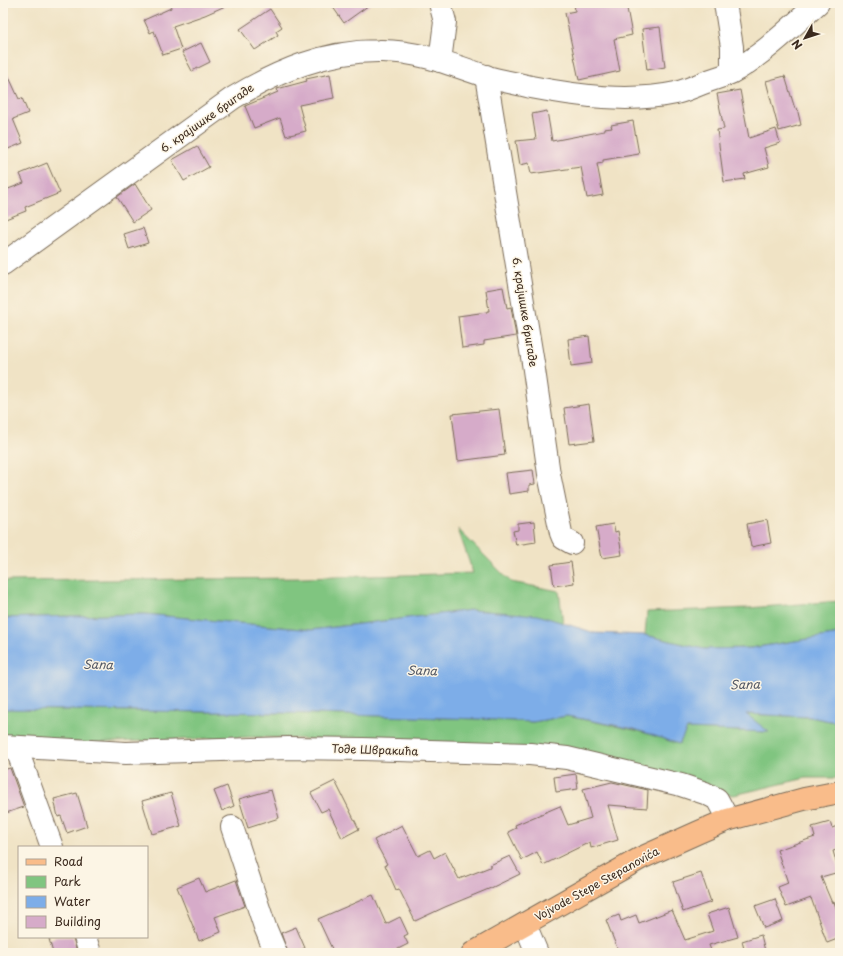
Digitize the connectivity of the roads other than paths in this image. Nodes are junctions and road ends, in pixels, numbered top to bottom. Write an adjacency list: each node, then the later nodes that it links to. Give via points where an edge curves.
1 (440, 3): 4 (street, via 445,22)
2 (725, 3): 5 (street, via 732,47)
3 (818, 3): 5 (street, 6. крајишке бригаде, via 783,36)
4 (440, 62): 6 (street, 6. крајишке бригаде); 7 (street, 6. крајишке бригаде, via 400,52 358,51 316,59 288,69 228,102)
5 (732, 72): 6 (street, 6. крајишке бригаде, via 676,92 651,97 622,98 553,91)
6 (486, 76): 8 (street, 6. крајишке бригаде, via 549,474 561,533)
7 (3, 264)
8 (572, 543)
9 (10, 747): 11 (street, Тоде Швракића, via 126,753 295,748 530,754 567,758 706,793 717,799); 13 (street)
10 (840, 792): 11 (main road, Vojvode Stepe Stepanovića, via 804,798)
11 (727, 820): 14 (main road, Vojvode Stepe Stepanovića, via 641,858)
12 (232, 827): 17 (street)
13 (52, 846)
14 (525, 924): 18 (main road, Vojvode Stepe Stepanovića); 19 (street)
15 (85, 938): 16 (street)
16 (90, 953)
17 (276, 953)
18 (474, 953)
19 (537, 953)

